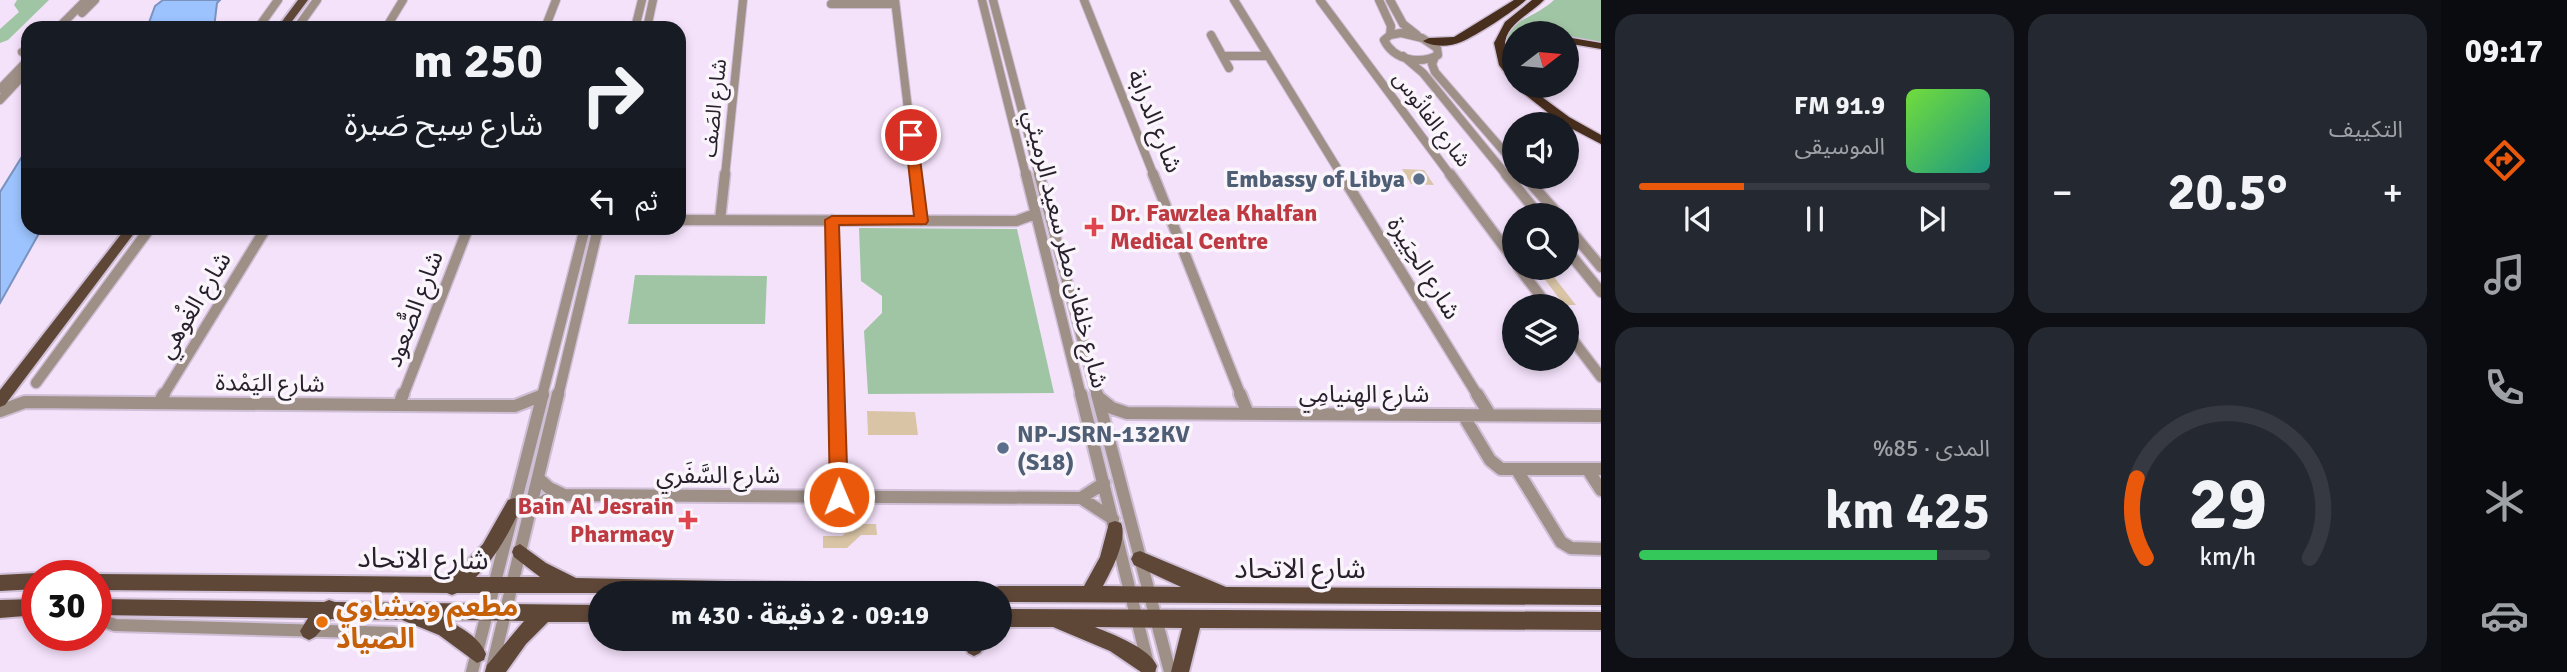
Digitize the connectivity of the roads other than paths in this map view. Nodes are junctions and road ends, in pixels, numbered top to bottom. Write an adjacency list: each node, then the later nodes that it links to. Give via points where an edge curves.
1 (86, 0): 22 (street)
2 (95, 0): 23 (street)
3 (278, 0): 24 (street)
4 (303, 0): 25 (main road)
5 (317, 0): 26 (street)
6 (403, 0): 27 (street)
7 (556, 0): 28 (street)
8 (642, 0): 29 (street)
9 (653, 0): 30 (street)
10 (743, 0): 58 (street, شارع الصَف)
11 (982, 0): 56 (street, شارع خلفان مطر سعيد الرميثي)
12 (993, 0): 78 (street, شارع خلفان مطر سعيد الرميثي)
13 (1084, 0): 92 (street, شارع الدرابة)
14 (1234, 0): 39 (street, شارع الحِيَيرة)
15 (1320, 0): 70 (street, شارع الفانُوس)
16 (1379, 0): 34 (street, via 1391,26)
17 (1390, 0): 35 (street, via 1403,24)
18 (1521, 0): 35 (highway, via 1454,41)
19 (1539, 0): 31 (highway)
20 (895, 2): 21 (street); 60 (street)
21 (831, 4)
22 (65, 21)
23 (75, 21)
24 (263, 21)
25 (287, 21)
26 (302, 21)
27 (390, 21)
28 (548, 21)
29 (637, 21)
30 (648, 21)
31 (1511, 21)
32 (1502, 32): 42 (highway)
33 (1211, 35): 38 (street)
34 (1390, 35): 35 (street); 40 (street, via 1384,40 1387,47)
35 (1426, 39): 41 (street, via 1437,48)
36 (1579, 42): 37 (highway)
37 (1601, 46)
38 (1223, 56): 39 (street); 44 (street)
39 (1268, 56): 94 (street, شارع الحِيَيرة)
40 (1403, 57): 41 (street); 54 (street, via 1423,73)
41 (1435, 57): 52 (street, via 1435,72)
42 (1502, 57)
43 (21, 67): 46 (street)
44 (1229, 68)
45 (21, 78): 49 (street)
46 (0, 89)
47 (1536, 98): 51 (highway)
48 (1551, 98): 50 (highway)
49 (0, 100)
50 (1601, 130)
51 (1601, 140)
52 (1502, 149)
53 (1536, 189): 55 (street)
54 (1529, 203)
55 (1548, 203)
56 (1035, 214): 61 (street); 62 (street, شارع خلفان مطر سعيد الرميثي)
57 (686, 220): 58 (street)
58 (720, 220): 59 (street)
59 (832, 220): 60 (street); 105 (street)
60 (921, 221): 61 (street)
61 (1016, 221): 62 (street)
62 (1039, 230): 77 (street, شارع خلفان مطر سعيد الرميثي)
63 (127, 235): 76 (main road)
64 (145, 235): 75 (street)
65 (261, 235): 87 (street, شارع الغُوهي)
66 (465, 235): 88 (street, شارع الصُّعود)
67 (583, 235): 79 (street)
68 (596, 235): 80 (street)
69 (1579, 241): 72 (street)
70 (1502, 244)
71 (1579, 265): 73 (street)
72 (1601, 267)
73 (1601, 292)
74 (1579, 348): 81 (street)
75 (60, 351): 76 (street); 82 (street)
76 (37, 353): 84 (main road)
77 (1071, 362): 78 (street); 102 (street, شارع خلفان مطر سعيد الرميثي)
78 (1088, 362): 85 (street, شارع خلفان مطر سعيد الرميثي)
79 (551, 363): 80 (street, via 559,360); 83 (street)
80 (565, 364): 101 (street)
81 (1601, 377)
82 (36, 383)
83 (543, 394): 89 (street, شارع اليَمْدة); 96 (street)
84 (4, 396): 86 (street)
85 (1098, 397): 91 (street, شارع الهِنيامِي); 97 (street, شارع خلفان مطر سعيد الرميثي)
86 (25, 402): 87 (street, شارع اليَمْدة); 90 (street, شارع اليَمْدة)
87 (159, 403): 88 (street, شارع اليَمْدة)
88 (399, 405): 89 (street, شارع اليَمْدة)
89 (514, 406): 96 (street, شارع اليَمْدة)
90 (0, 411)
91 (1127, 413): 92 (street, شارع الهِنيامِي); 97 (street)
92 (1248, 414): 93 (street, شارع الهِنيامِي)
93 (1463, 415): 94 (street, شارع الهِنيامِي); 99 (street, via 1493,463)
94 (1490, 415): 95 (street, شارع الهِنيامِي)
95 (1601, 416)
96 (537, 419): 107 (street)
97 (1105, 427): 111 (street, شارع خلفان مطر سعيد الرميثي)
98 (1601, 469): 100 (street)
99 (1517, 470): 100 (street); 109 (street, via 1561,542 1574,548)
100 (1588, 470): 103 (street)
101 (538, 478): 104 (street); 107 (street)
102 (1104, 483): 106 (street); 108 (street, شارع خلفان مطر سعيد الرميثي)
103 (1601, 490)
104 (564, 495): 105 (street, شارع السَّفَري); 107 (street, شارع السَّفَري)
105 (839, 497): 106 (street, شارع السَّفَري)
106 (1081, 498): 108 (street)
107 (522, 507): 110 (street); 117 (main road, via 478,565); 118 (street)
108 (1114, 524): 120 (main road, via 1108,559); 122 (street, شارع خلفان مطر سعيد الرميثي)
109 (1601, 549)
110 (520, 552): 115 (main road, via 540,569); 118 (street)
111 (1140, 559): 121 (main road); 122 (street, شارع خلفان مطر سعيد الرميثي)
112 (21, 582): 114 (main road)
113 (112, 582): 117 (main road, شارع الاتحاد)
114 (0, 583)
115 (579, 586): 116 (main road, شارع الاتحاد); 118 (main road, شارع الاتحاد)
116 (588, 586)
117 (452, 587): 118 (main road, شارع الاتحاد)
118 (503, 587): 129 (street)
119 (1012, 594): 120 (main road, شارع الاتحاد)
120 (1089, 595): 122 (main road, شارع الاتحاد)
121 (1234, 595): 122 (main road, شارع الاتحاد); 123 (main road, شارع الاتحاد)
122 (1141, 596): 134 (street, شارع خلفان مطر سعيد الرميثي); 134 (street, شارع خلفان مطر سعيد الرميثي)
123 (1601, 597)
124 (112, 607): 126 (main road, شارع الاتحاد)
125 (21, 608): 127 (main road)
126 (329, 608): 128 (main road, شارع الاتحاد); 138 (main road)
127 (0, 609)
128 (393, 610): 129 (main road, شارع الاتحاد); 140 (main road, via 445,628 466,642)
129 (496, 612): 130 (main road, شارع الاتحاد); 140 (street); 142 (street)
130 (544, 613): 131 (main road, شارع الاتحاد); 142 (main road)
131 (588, 614)
132 (1012, 618): 133 (main road, شارع الاتحاد)
133 (1051, 618): 134 (main road, شارع الاتحاد); 141 (main road, via 1116,645)
134 (1147, 618): 135 (main road, شارع الاتحاد); 141 (street, شارع خلفان مطر سعيد الرميثي); 143 (street, شارع خلفان مطر سعيد الرميثي)
135 (1195, 618): 136 (main road, شارع الاتحاد); 144 (main road)
136 (1601, 621)
137 (112, 624): 138 (street)
138 (309, 631): 139 (street)
139 (394, 633)
140 (474, 663)
141 (1149, 669)
142 (492, 672)
143 (1170, 672)
144 (1180, 672)

